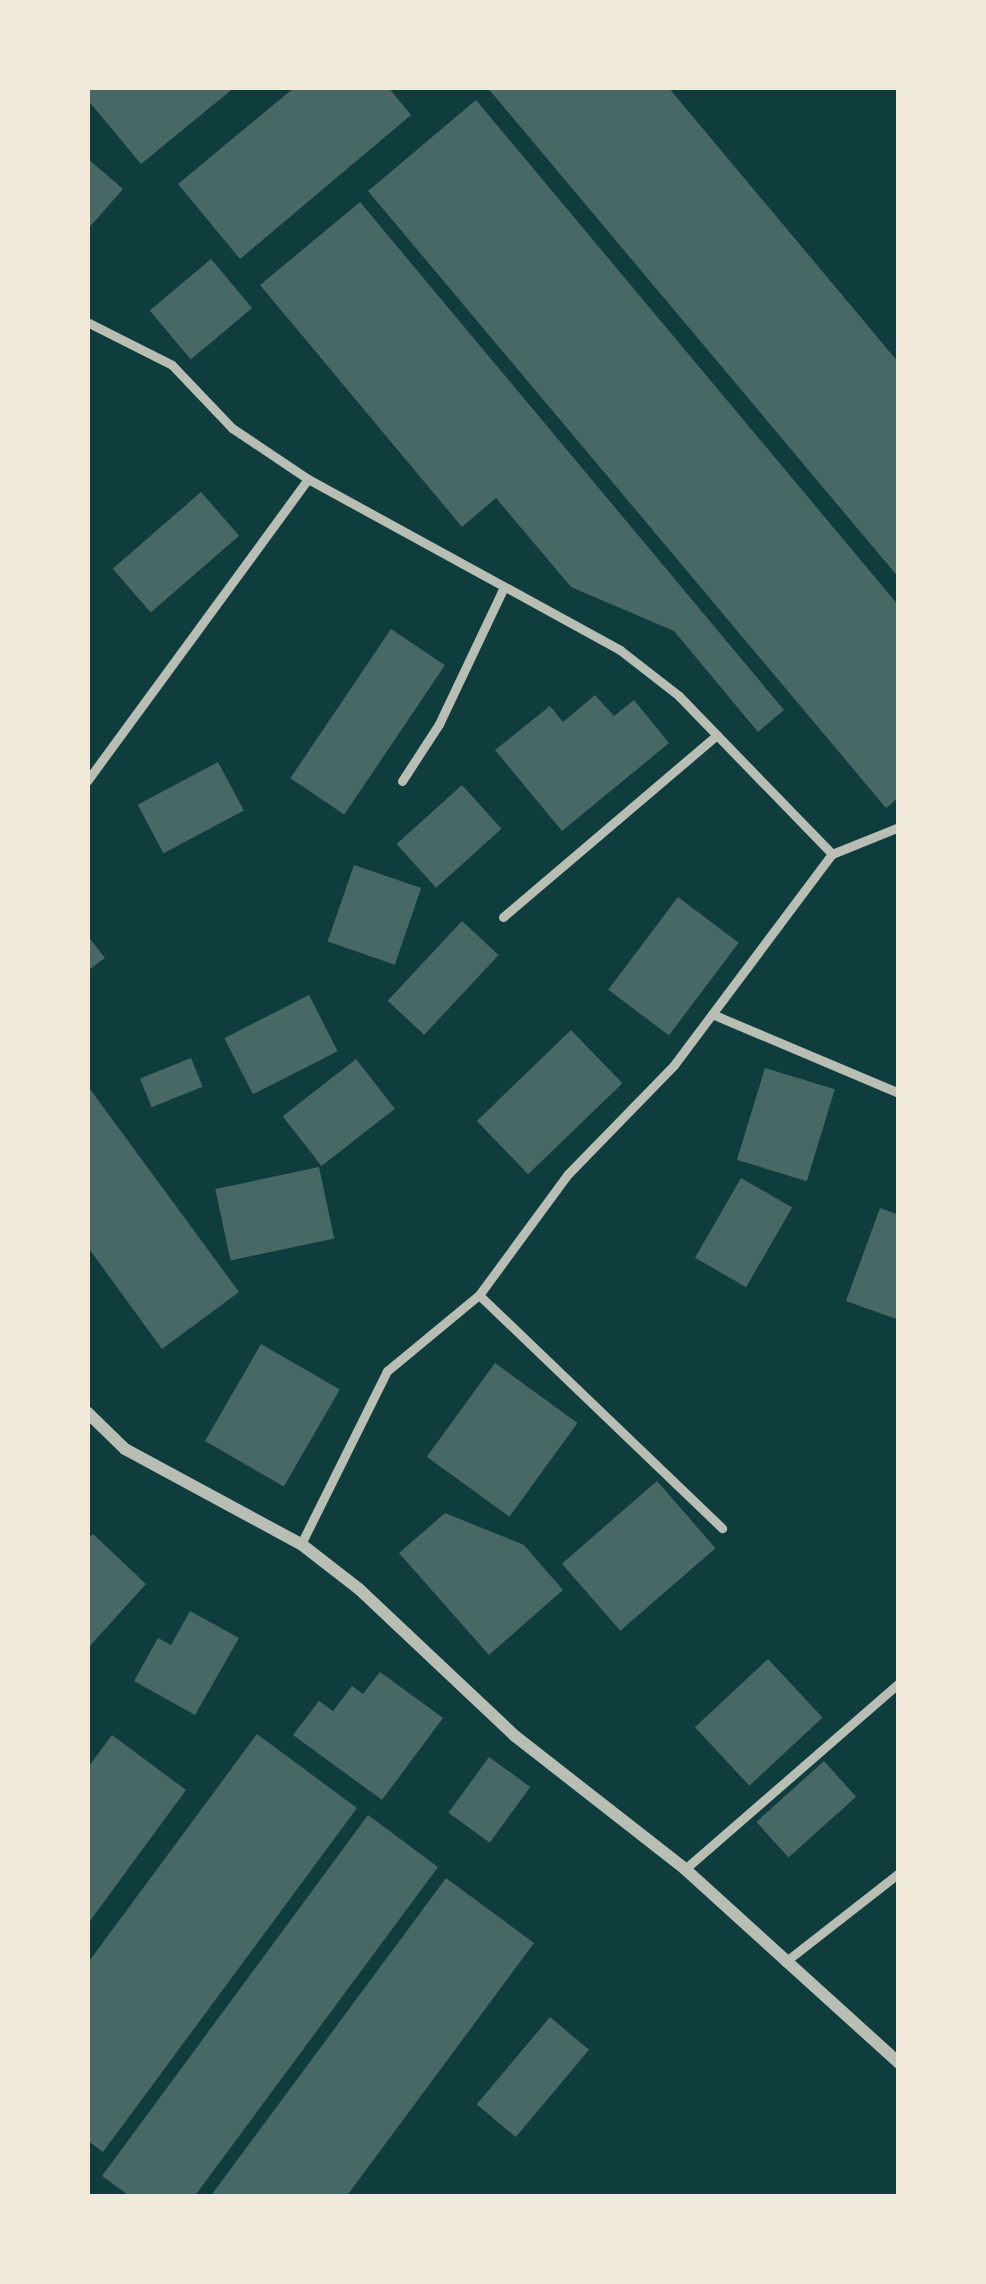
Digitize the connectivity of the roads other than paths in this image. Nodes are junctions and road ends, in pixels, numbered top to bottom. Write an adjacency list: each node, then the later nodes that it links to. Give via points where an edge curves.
1 (87, 322): 2 (lane, via 172,365 232,428)
2 (308, 479): 3 (lane); 5 (lane)
3 (504, 587): 4 (lane, via 620,650); 6 (lane, via 439,724)
4 (716, 735): 8 (lane); 9 (lane)
5 (87, 781)
6 (402, 781)
7 (899, 826): 8 (lane)
8 (832, 854): 10 (lane)
9 (502, 917)
10 (712, 1014): 11 (lane); 12 (lane, via 568,1174)
11 (899, 1093)
12 (478, 1295): 14 (lane); 15 (lane, via 387,1371)
13 (87, 1412): 15 (street, via 125,1449)
14 (722, 1528)
15 (301, 1544): 17 (street, via 515,1736)
16 (899, 1683): 17 (lane)
17 (685, 1869): 19 (street)
18 (899, 1873): 19 (lane)
19 (785, 1962): 20 (street)
20 (899, 2063)

